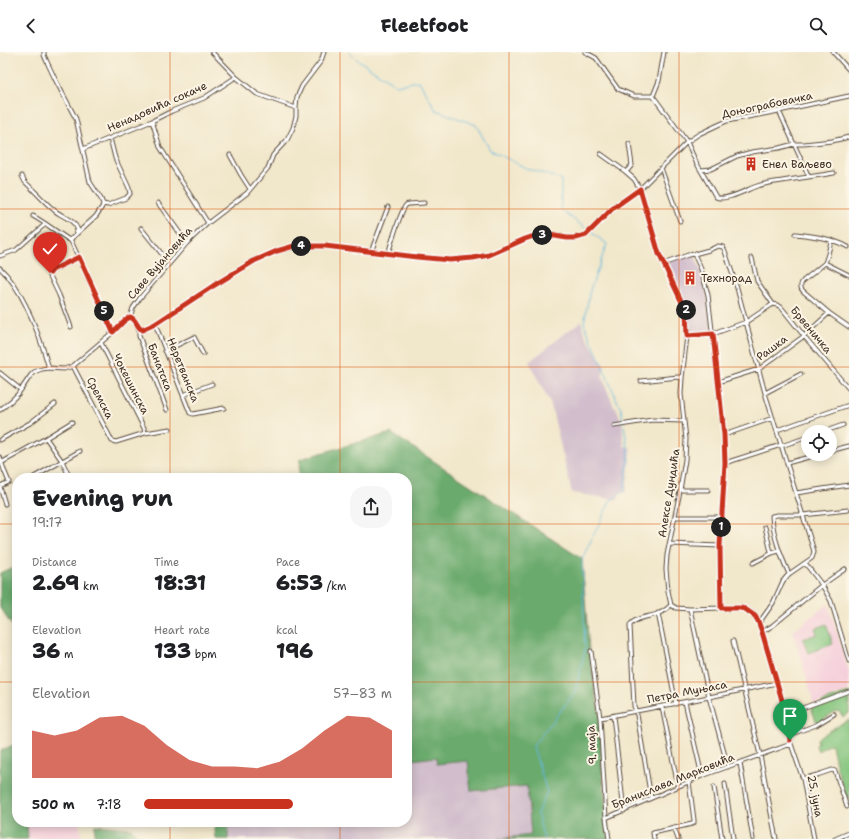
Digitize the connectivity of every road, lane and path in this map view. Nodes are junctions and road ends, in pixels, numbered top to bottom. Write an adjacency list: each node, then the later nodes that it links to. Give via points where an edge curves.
1 (44, 52): 19 (street, via 54,79 76,119)
2 (212, 52): 8 (street)
3 (324, 52): 11 (street, Саве Вујановића, via 321,61 302,86)
4 (585, 52): 9 (street, via 596,58 618,89 634,96)
5 (664, 52): 9 (street, via 659,81)
6 (833, 52): 7 (street)
7 (849, 70)
8 (236, 77): 11 (street, via 257,94); 13 (street, Ненадовића сокаче, via 204,98)
9 (653, 96): 16 (street)
10 (849, 96): 12 (street, Доњограбовачка)
11 (296, 108): 30 (street, Саве Вујановића, via 293,128 273,156 268,168)
12 (779, 112): 16 (street, Доњограбовачка, via 727,121); 18 (street)
13 (152, 121): 15 (street, Ненадовића сокаче); 38 (street, via 160,147)
14 (849, 137): 18 (street)
15 (110, 138): 19 (street, Ненадовића сокаче); 34 (street, via 115,158 130,194 106,206)
16 (687, 142): 22 (street, Доњограбовачка); 24 (street)
17 (629, 144): 25 (street, via 632,165)
18 (794, 144): 23 (street); 24 (street, via 745,153 711,169)
19 (83, 149): 34 (street, via 90,182)
20 (600, 154): 25 (street)
21 (230, 155): 30 (street)
22 (661, 168): 31 (street, Доњограбовачка); 37 (street)
23 (805, 168): 28 (street); 29 (street)
24 (701, 170): 29 (street, via 716,197 720,199 759,185)
25 (626, 172): 31 (street)
26 (834, 173): 28 (street)
27 (22, 176): 42 (street, via 55,211 69,218 77,228)
28 (809, 177): 29 (street)
29 (801, 178)
30 (250, 189): 38 (street, Саве Вујановића)
31 (640, 189): 47 (street, Доњограбовачка, via 612,209 586,235 576,238 534,236 489,255 450,260); 54 (street, Алексе Дундића)
32 (158, 203): 44 (street)
33 (424, 203): 47 (street, via 407,204)
34 (103, 204): 42 (street, via 96,216)
35 (388, 207): 46 (street)
36 (33, 216): 39 (street)
37 (680, 222)
38 (208, 223): 44 (street, Саве Вујановића)
39 (46, 224): 42 (street, via 62,236); 49 (street, via 16,250)
40 (141, 228): 52 (street)
41 (796, 234): 43 (street)
42 (71, 239): 50 (street)
43 (831, 241): 45 (street); 53 (street)
44 (187, 243): 52 (street, Саве Вујановића)
45 (848, 246)
46 (371, 252): 47 (street); 61 (street, via 325,246 294,246 277,251 254,261)
47 (388, 254)
48 (694, 254): 54 (street); 60 (street, via 718,246 724,249); 66 (street, via 708,296)
49 (0, 256)
50 (79, 257): 62 (street, via 52,270 49,274); 65 (street)
51 (752, 258): 57 (street, Брвеничка, via 757,281)
52 (169, 263): 59 (street, Саве Вујановића, via 140,298)
53 (825, 263): 56 (street); 58 (street, via 800,285 803,291)
54 (662, 264): 67 (street, Алексе Дундића, via 686,311)
55 (0, 268): 73 (street, via 18,289 35,326)
56 (849, 275)
57 (773, 304): 60 (street); 68 (street, Брвеничка, via 781,307)
58 (829, 313): 63 (street); 68 (street, Рашка)
59 (130, 317): 64 (street); 65 (street, Саве Вујановића)
60 (746, 322): 66 (street); 74 (street)
61 (155, 324): 64 (street, via 144,330); 70 (street, Неретванска)
62 (71, 327)
63 (849, 327)
64 (139, 329): 89 (street, Банатска, via 139,336)
65 (113, 332): 69 (street, Саве Вујановића)
66 (713, 334): 67 (street); 79 (street)
67 (687, 336): 77 (street, Алексе Дундића)
68 (804, 336): 74 (street, Рашка); 81 (street, Брвеничка)
69 (101, 343): 72 (street, Саве Вујановића); 98 (street, Чокешинска)
70 (165, 351): 71 (street, via 194,337); 84 (street, Неретванска)
71 (203, 354)
72 (73, 366): 73 (street, via 64,369); 98 (street, Сремска, via 112,441 116,442)
73 (49, 368): 82 (street, via 32,373)
74 (758, 369): 79 (street, Рашка); 83 (street)
75 (0, 373): 82 (street)
76 (801, 374): 83 (street)
77 (682, 378): 78 (street); 91 (street, Алексе Дундића)
78 (641, 381)
79 (718, 382): 99 (street)
80 (212, 384): 84 (street)
81 (849, 389)
82 (21, 390): 88 (street)
83 (765, 393): 90 (street)
84 (183, 395): 87 (street, Неретванска, via 191,414)
85 (55, 404): 102 (street, via 37,419)
86 (849, 405): 97 (street)
87 (224, 408)
88 (0, 410)
89 (167, 410)
90 (773, 418): 97 (street); 99 (street)
91 (683, 421): 94 (street, via 652,420); 117 (street, Алексе Дундића, via 686,439)
92 (72, 422): 100 (street)
93 (843, 425): 95 (street)
94 (614, 426)
95 (837, 427)
96 (170, 429): 98 (street)
97 (777, 430): 103 (street)
98 (145, 432)
99 (724, 435): 111 (street)
100 (46, 438): 109 (street); 110 (street)
101 (801, 439): 103 (street)
102 (0, 440)
103 (781, 446): 111 (street); 112 (street)
104 (849, 446): 105 (street)
105 (837, 449)
106 (80, 451): 109 (street)
107 (0, 457): 110 (street)
108 (801, 459): 112 (street)
109 (62, 462): 113 (street); 114 (street)
110 (1, 463): 116 (street, via 10,482)
111 (725, 463): 124 (street)
112 (787, 463): 119 (street)
113 (41, 473)
114 (68, 473)
115 (849, 485): 119 (street)
116 (0, 486): 120 (street)
117 (680, 490): 118 (street); 123 (street, Алексе Дундића)
118 (708, 490)
119 (796, 493): 122 (street)
120 (5, 504)
121 (848, 510): 122 (street)
122 (803, 515): 128 (street, via 772,516); 131 (street, via 814,552 812,558)
123 (675, 517): 124 (street); 126 (street, Алексе Дундића)
124 (722, 517): 127 (street)
125 (765, 527): 129 (street)
126 (670, 544): 127 (street); 135 (street, Алексе Дундића, via 666,577)
127 (720, 546): 136 (street)
128 (780, 551): 129 (street); 133 (street)
129 (772, 553): 130 (street)
130 (753, 563)
131 (805, 563): 133 (street); 134 (street)
132 (845, 569): 134 (street)
133 (789, 574): 139 (street)
134 (822, 585): 140 (street); 143 (street, via 831,601)
135 (671, 605): 137 (street, 25. јуна); 138 (street)
136 (721, 608): 137 (street, 25. јуна); 139 (street, 25. јуна, via 745,609 755,616)
137 (690, 609): 147 (street)
138 (658, 613): 149 (street); 151 (street, via 633,621 630,625)
139 (759, 623): 140 (street, 25. јуна)
140 (762, 632): 144 (street, 25. јуна)
141 (732, 641): 145 (street)
142 (591, 651): 155 (street, 9. маја)
143 (849, 661)
144 (777, 683): 145 (street, Петра Муњаса); 152 (street, 25. јуна)
145 (744, 690): 147 (street, Петра Муњаса); 158 (street)
146 (849, 691): 152 (street)
147 (709, 697): 148 (street, Петра Муњаса); 160 (street)
148 (685, 702): 149 (street, Петра Муњаса); 161 (street)
149 (676, 704): 150 (street, Петра Муњаса)
150 (662, 707): 151 (street, Петра Муњаса); 165 (street)
151 (636, 711): 154 (street, Петра Муњаса); 167 (street)
152 (786, 714): 156 (street, 25. јуна)
153 (834, 714): 156 (street, via 816,725)
154 (613, 716): 155 (street, Петра Муњаса); 169 (street)
155 (600, 718): 170 (street, 9. маја)
156 (789, 735): 157 (street, 25. јуна)
157 (791, 744): 158 (street, Бранислава Марковића); 162 (street, 25. јуна)
158 (760, 756): 159 (street, Бранислава Марковића); 179 (street)
159 (740, 763): 160 (street, Бранислава Марковића); 178 (street)
160 (728, 767): 161 (street, Бранислава Марковића)
161 (702, 776): 163 (street, Бранислава Марковића)
162 (803, 779): 168 (street, via 835,771); 180 (street, 25. јуна)
163 (689, 782): 165 (street, Бранислава Марковића); 171 (street, via 694,822)
164 (725, 784): 177 (street)
165 (678, 786): 167 (street, Бранислава Марковића)
166 (714, 787): 176 (street)
167 (651, 798): 169 (street, Бранислава Марковића)
168 (847, 807)
169 (624, 811): 170 (street, Бранислава Марковића)
170 (606, 818): 173 (street, 9. маја)
171 (674, 828): 174 (street, via 654,833); 175 (street)
172 (849, 833): 181 (street)
173 (609, 839)
174 (654, 839)
175 (678, 839)
176 (722, 839)
177 (733, 839)
178 (753, 839)
179 (776, 839)
180 (814, 839)
181 (835, 839)

